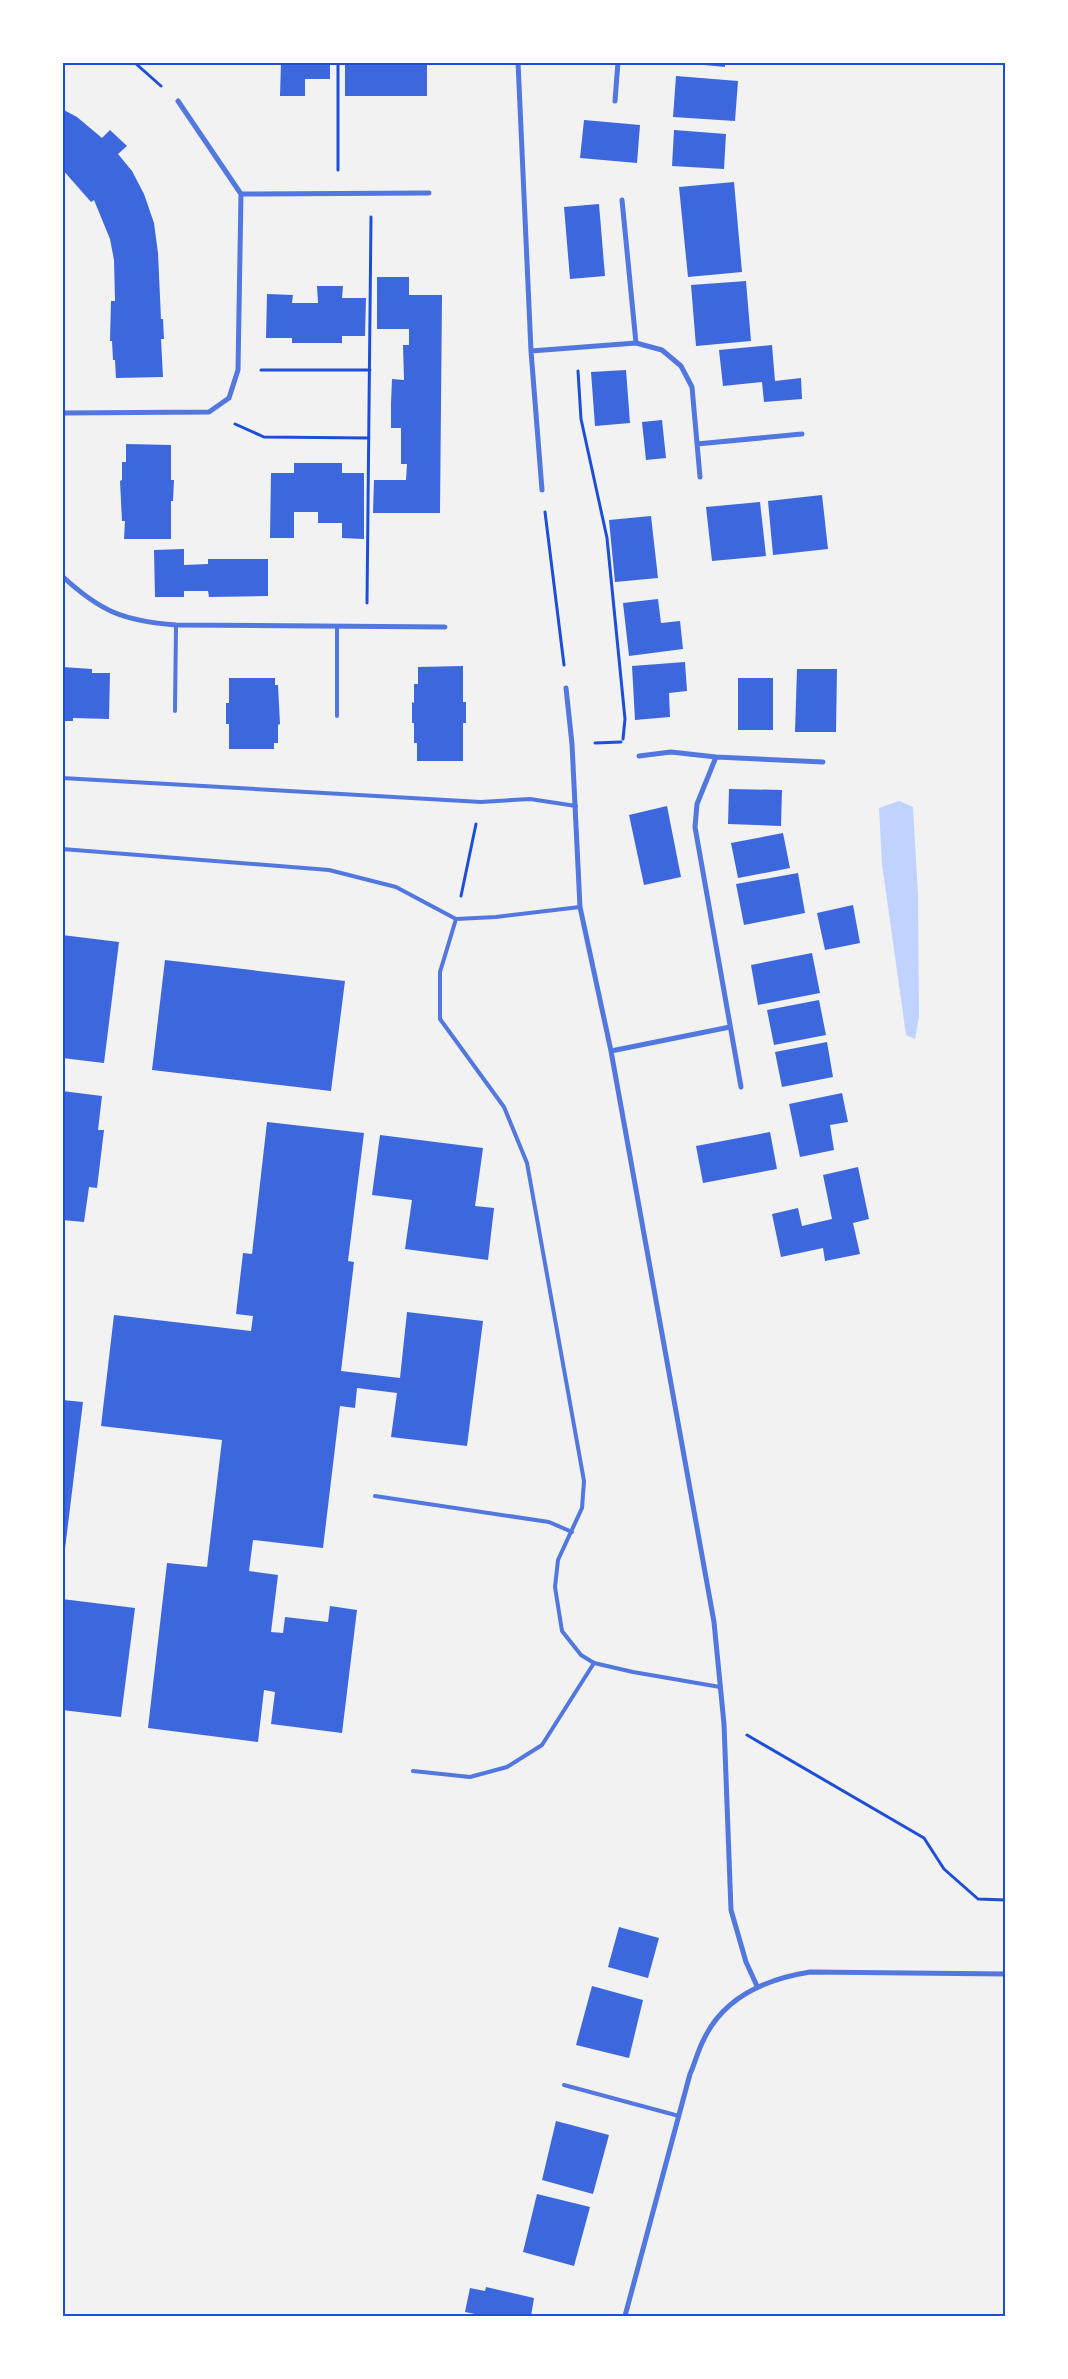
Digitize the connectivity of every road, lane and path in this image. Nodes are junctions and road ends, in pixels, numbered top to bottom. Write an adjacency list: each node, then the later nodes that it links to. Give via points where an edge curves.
1 (134, 62): 5 (path)
2 (338, 62): 10 (path)
3 (518, 62): 14 (street)
4 (618, 62): 6 (street)
5 (178, 101): 9 (street)
6 (615, 101)
7 (372, 193): 8 (street); 10 (street); 16 (path)
8 (429, 193)
9 (241, 194): 10 (street); 15 (street)
10 (338, 194)
11 (622, 200): 12 (street)
12 (636, 343): 13 (street); 21 (street, via 662,350 680,366 692,387)
13 (577, 348): 14 (street); 32 (path, via 581,419 607,538 625,718)
14 (531, 351): 23 (street)
15 (238, 370): 16 (path); 17 (street, via 229,398)
16 (370, 370): 20 (path)
17 (209, 412): 18 (street); 20 (path, via 264,437)
18 (62, 413)
19 (802, 434): 21 (street)
20 (369, 438): 27 (path)
21 (697, 444): 22 (street)
22 (700, 477)
23 (542, 490): 29 (path)
24 (62, 576): 25 (street, via 84,596 111,612 142,622)
25 (176, 625): 26 (street); 30 (lane)
26 (337, 626): 27 (street); 31 (lane)
27 (367, 626): 28 (street)
28 (445, 627)
29 (566, 688): 33 (street)
30 (175, 711)
31 (337, 716)
32 (623, 742): 33 (path); 34 (path)
33 (572, 744): 39 (street)
34 (639, 756): 35 (street, via 671,752)
35 (716, 757): 36 (street); 43 (street, via 698,804 695,827)
36 (823, 762)
37 (62, 778): 38 (lane)
38 (481, 802): 39 (lane, via 530,799); 42 (path)
39 (576, 806): 41 (street)
40 (62, 850): 42 (lane, via 329,870 396,887)
41 (580, 907): 42 (lane); 44 (street)
42 (456, 919): 47 (lane, via 440,972 440,1019 504,1107 527,1163 584,1480 582,1508)
43 (730, 1027): 44 (street); 45 (street)
44 (611, 1051): 49 (street, via 714,1622)
45 (741, 1087)
46 (375, 1496): 47 (lane, via 549,1522)
47 (572, 1532): 48 (lane, via 558,1560 555,1587 559,1614 562,1631 581,1655)
48 (594, 1663): 49 (lane); 51 (lane, via 542,1744 507,1767 470,1777)
49 (720, 1687): 50 (street)
50 (724, 1724): 52 (path, via 924,1838 944,1869 978,1899); 54 (street, via 731,1910 746,1962)
51 (413, 1771)
52 (1006, 1900)
53 (1006, 1974): 54 (street, via 810,1972 782,1976)
54 (757, 1986): 56 (street, via 725,2008 704,2037)
55 (564, 2085): 56 (lane)
56 (679, 2116): 57 (street)
57 (625, 2316)

